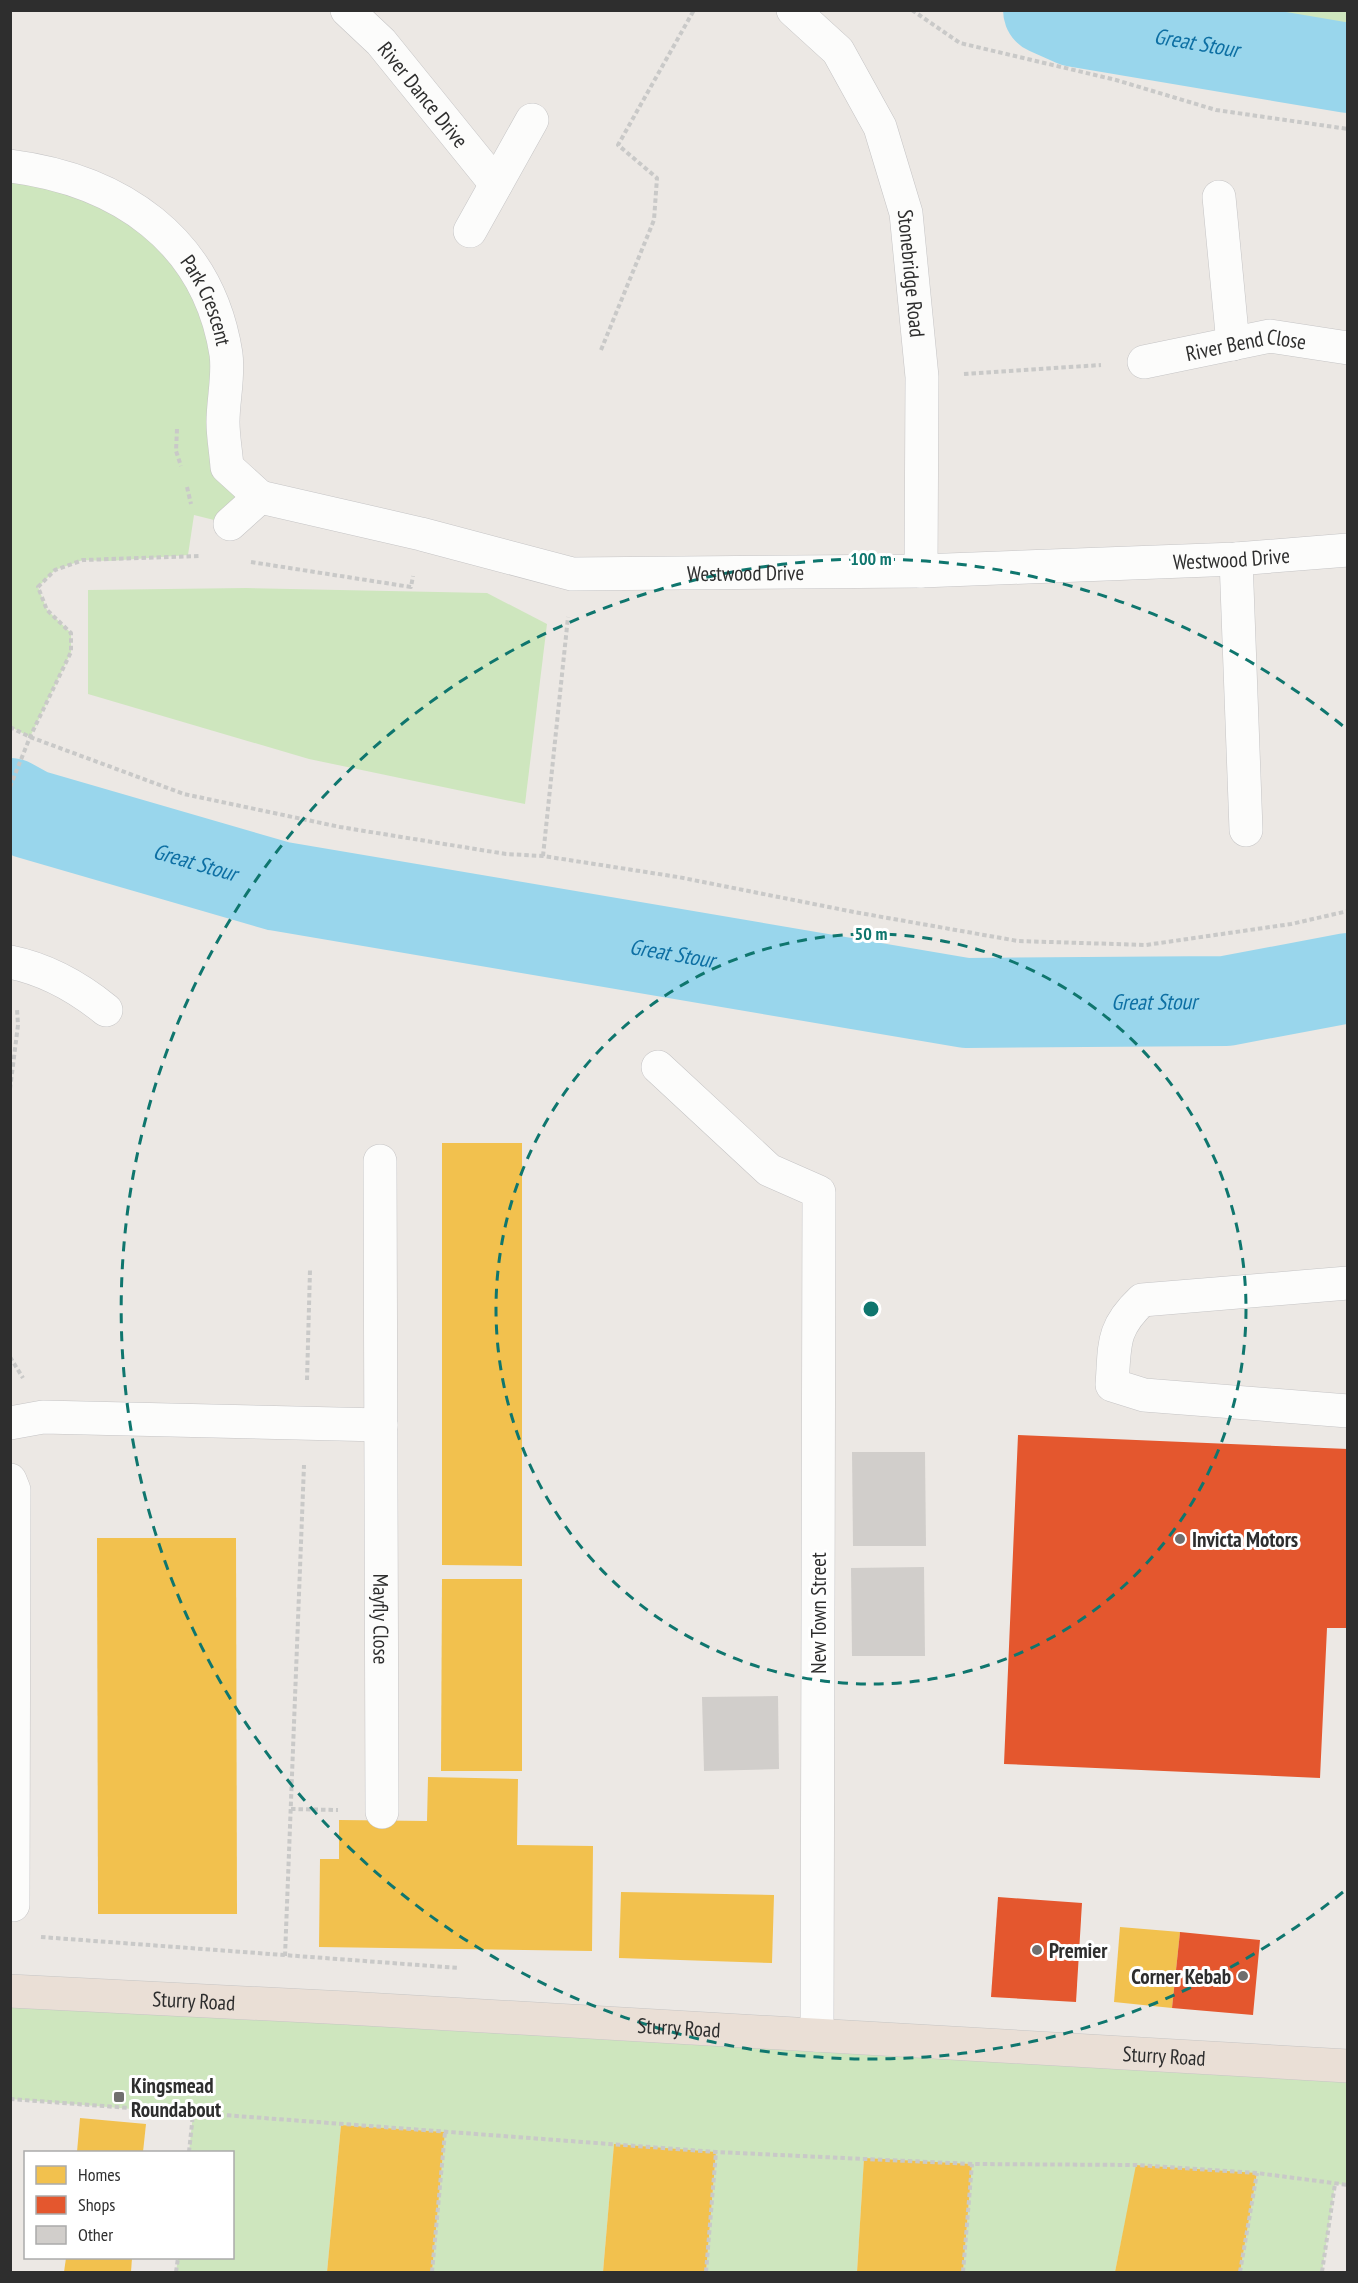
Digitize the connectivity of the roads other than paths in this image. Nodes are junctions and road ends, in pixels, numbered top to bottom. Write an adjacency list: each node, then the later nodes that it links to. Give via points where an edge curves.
1 (347, 10): 5 (street, River Dance Drive, via 381,42)
2 (793, 10): 15 (street, Stonebridge Road, via 838,51 880,127 906,213 922,377)
3 (532, 120): 5 (street)
4 (10, 166): 11 (street, Park Crescent, via 44,170 108,193 147,216 181,248 209,294 226,355 223,423 227,467)
5 (496, 184): 7 (street)
6 (1219, 197): 8 (street)
7 (470, 231)
8 (1233, 344): 9 (street, River Bend Close, via 1270,336); 10 (street, River Bend Close)
9 (1347, 348)
10 (1144, 362)
11 (260, 497): 12 (street); 15 (street, Westwood Drive, via 572,574)
12 (230, 524)
13 (1347, 550): 14 (street, Westwood Drive)
14 (1236, 559): 15 (street, Westwood Drive); 16 (street)
15 (921, 571)
16 (1246, 830)
17 (11, 962): 18 (street, via 83,992)
18 (106, 1010)
19 (658, 1067): 29 (street, New Town Street, via 769,1170 819,1192)
20 (380, 1161): 24 (street, Mayfly Close)
21 (1347, 1283): 22 (street, via 1142,1300 1124,1317 1115,1339 1112,1385 1144,1395)
22 (1347, 1411)
23 (10, 1423): 24 (street, via 43,1417)
24 (381, 1425): 26 (street, Mayfly Close)
25 (10, 1480): 27 (street, via 15,1491)
26 (382, 1812)
27 (13, 1905)
28 (10, 1991): 29 (highway, Sturry Road)
29 (817, 2035): 30 (highway, Sturry Road)
30 (1347, 2066)

